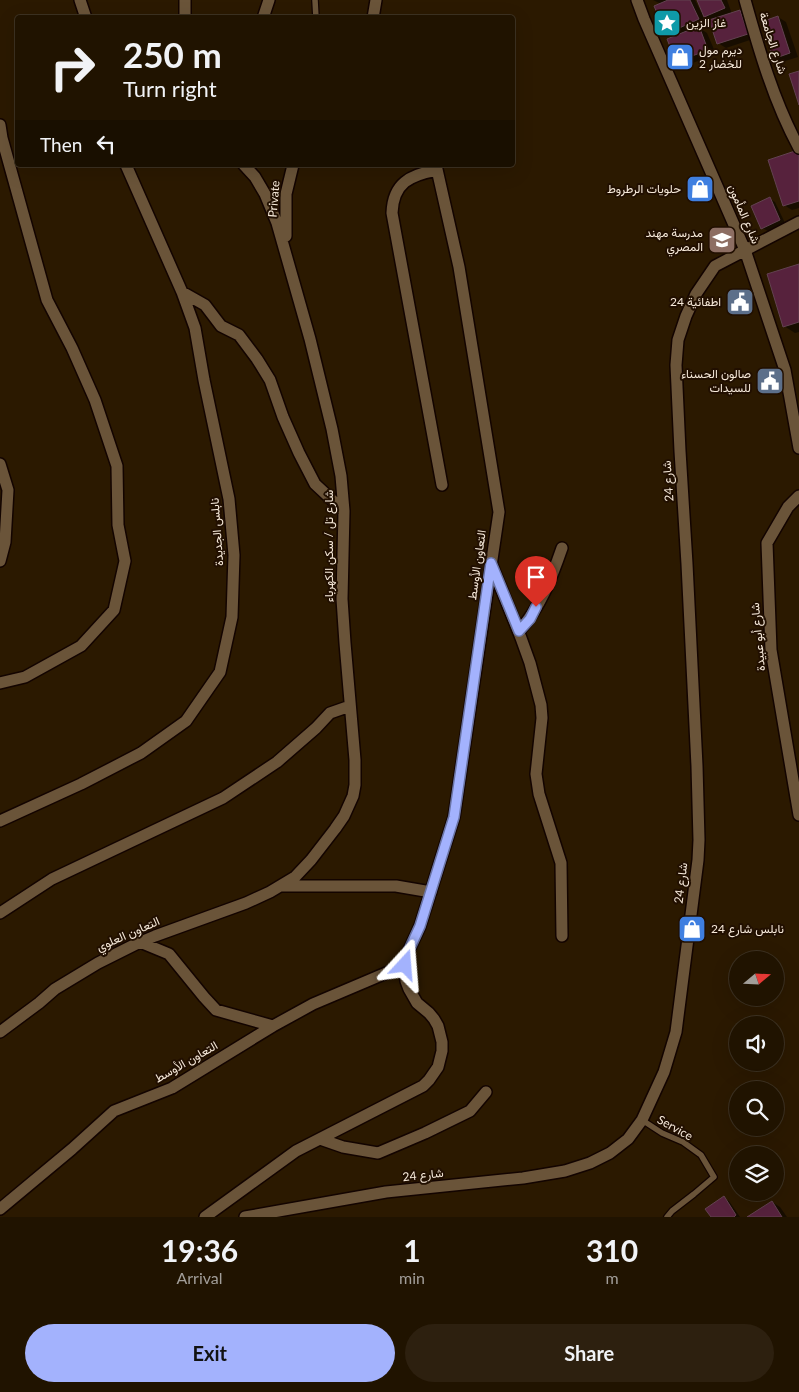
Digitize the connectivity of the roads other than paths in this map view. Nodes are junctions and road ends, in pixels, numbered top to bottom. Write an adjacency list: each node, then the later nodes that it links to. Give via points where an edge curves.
1 (80, 0): 8 (street)
2 (185, 0): 9 (street)
3 (269, 0): 10 (street)
4 (315, 0): 11 (lane)
5 (376, 0): 12 (street)
6 (637, 0): 22 (street, شارع المأمون)
7 (745, 0): 15 (street, شارع الجامعة, via 767,72)
8 (85, 15)
9 (185, 15)
10 (264, 15)
11 (316, 15)
12 (374, 15)
13 (0, 125): 14 (street)
14 (1, 139): 33 (street, via 47,300 95,400 117,466 118,525 125,561 114,610 81,646 24,677)
15 (799, 148)
16 (127, 167): 23 (street, نابلس الجديدة)
17 (246, 167): 28 (street, شارع تل / سكن الكهرباء, via 268,200 289,261 335,444)
18 (293, 167): 21 (street, Private, via 286,194)
19 (436, 168): 26 (street, via 406,181 396,192 392,213); 31 (street, التعاون الأوسط, via 459,267 498,512)
20 (799, 222): 22 (street, شارع 24)
21 (286, 236)
22 (745, 250): 24 (street, شارع المأمون, via 784,370); 46 (street, شارع 24, via 716,266 696,294 678,340 676,365 699,840 676,1032 664,1072)
23 (182, 292): 28 (street, via 205,305 221,326 239,335 257,359 270,380 283,417 315,484); 36 (street, نابلس الجديدة, via 196,328 229,499 234,555 232,617 220,672 186,721 141,753)
24 (799, 448)
25 (0, 464): 30 (street, via 8,490 5,542)
26 (442, 485)
27 (799, 496): 35 (street, شارع أبو عبيدة, via 788,507 767,543 771,650)
28 (344, 511): 34 (street, شارع تل / سكن الكهرباء, via 342,599)
29 (562, 548): 32 (street, via 543,594 530,619)
30 (0, 561)
31 (491, 563): 32 (street); 38 (street, التعاون الأوسط, via 454,817)
32 (519, 631): 40 (street, via 542,710 537,784 561,863)
33 (0, 683)
34 (350, 706): 37 (street, شارع تل / سكن الكهرباء, via 353,796 340,822 311,860 298,875); 39 (street, via 330,712 277,762 223,798 52,878)
35 (799, 815)
36 (0, 821)
37 (281, 886): 38 (street, via 396,886); 41 (street, التعاون العلوي, via 240,905)
38 (431, 892): 42 (street, التعاون الأوسط)
39 (0, 913)
40 (562, 936)
41 (140, 942): 43 (street, via 169,954 216,1010); 44 (street, التعاون العلوي, via 69,980)
42 (405, 965): 43 (street, التعاون الأوسط, via 312,1004); 47 (street, التعاون الأوسط, via 409,989 434,1019 440,1034 442,1051 438,1066 429,1080 415,1090)
43 (273, 1026): 48 (street, التعاون الأوسط, via 172,1088 114,1111)
44 (0, 1032)
45 (486, 1092): 47 (street, via 470,1111 378,1153 343,1147)
46 (642, 1120): 50 (street, شارع 24, via 628,1139 610,1153 565,1171 386,1192); 51 (lane, Service, via 683,1142 701,1156 714,1176)
47 (320, 1138): 49 (street, التعاون الأوسط, via 296,1151)
48 (0, 1209)
49 (205, 1217)
50 (245, 1217)
51 (667, 1217)

